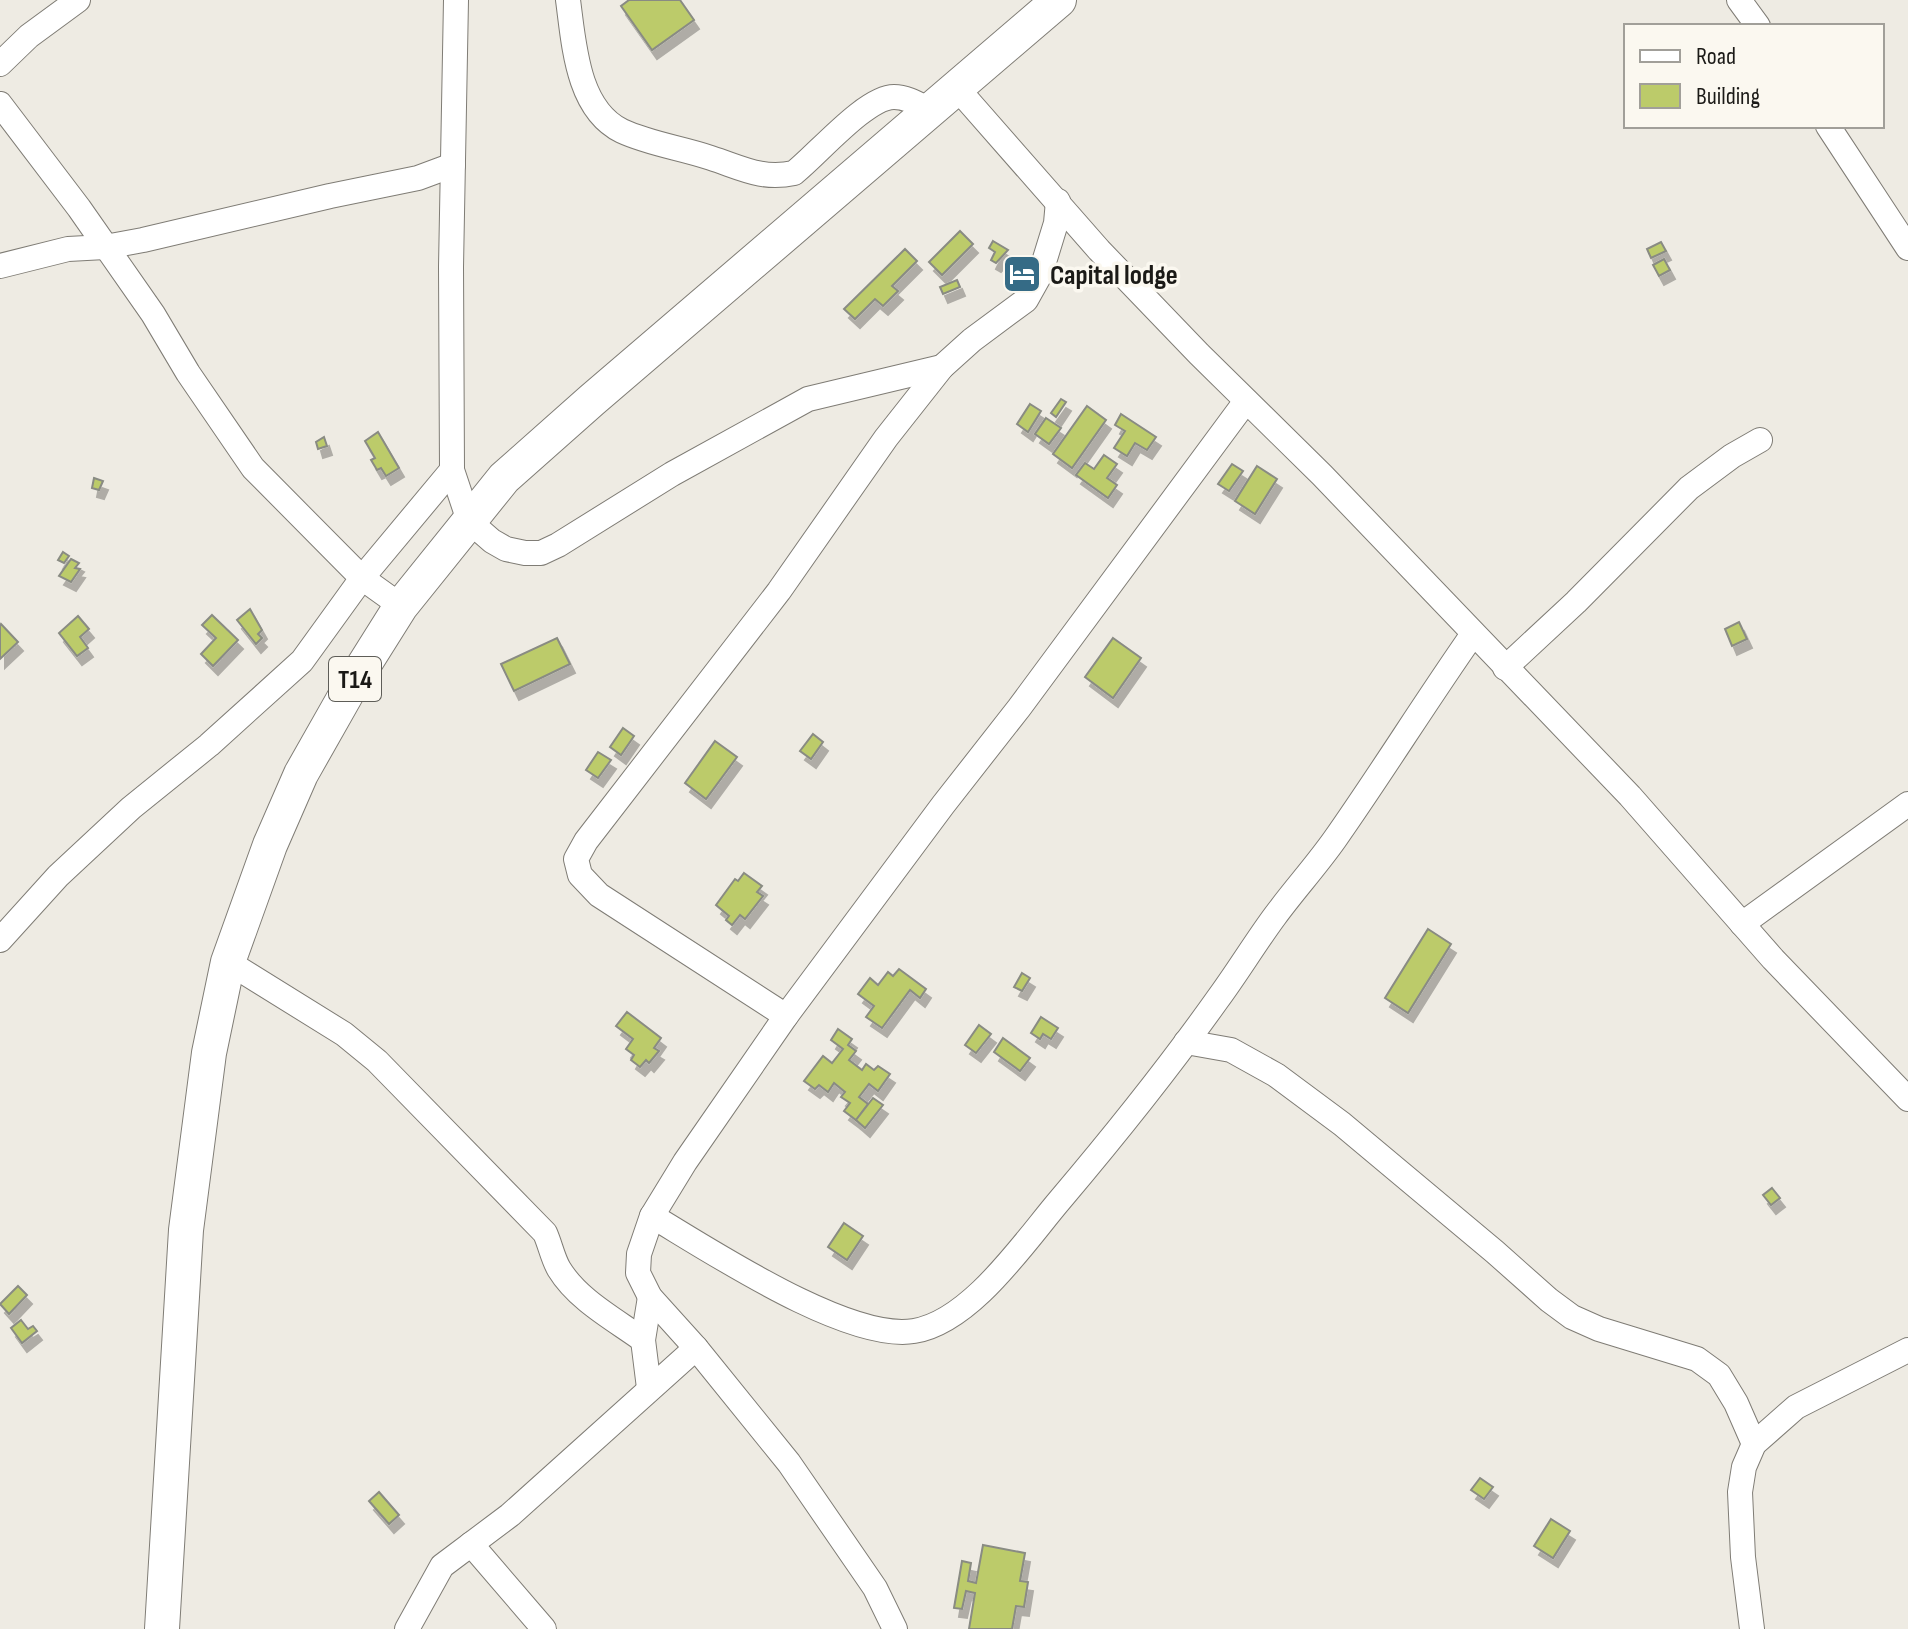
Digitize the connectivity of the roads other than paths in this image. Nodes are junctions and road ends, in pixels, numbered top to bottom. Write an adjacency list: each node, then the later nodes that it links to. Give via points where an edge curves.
1 (78, 0): 7 (street)
2 (456, 0): 12 (street)
3 (568, 0): 10 (street, via 574,50 591,104 608,122 636,137 747,173 794,173 883,98 898,97)
4 (1059, 0): 8 (highway, T14)
5 (1739, 0): 6 (street)
6 (1757, 24)
7 (0, 64)
8 (956, 87): 10 (highway, T14); 13 (street)
9 (0, 104): 14 (street)
10 (930, 110): 21 (highway, T14, via 520,462)
11 (1829, 128): 15 (street)
12 (453, 165): 14 (street, via 418,178); 20 (street)
13 (1058, 201): 17 (street, via 1056,223 1026,300); 18 (street)
14 (105, 247): 16 (street, via 68,249); 22 (street, via 253,468)
15 (1908, 248)
16 (0, 266)
17 (942, 367): 21 (street, via 808,399 541,553 506,549); 30 (street, via 576,859 580,875 599,895)
18 (1246, 401): 24 (street); 30 (street)
19 (1760, 440): 25 (street, via 1689,488)
20 (452, 470): 21 (street); 22 (street)
21 (469, 521): 23 (highway, T14)
22 (362, 578): 23 (street); 28 (street, via 302,661 120,818)
23 (401, 606): 29 (highway, T14, via 301,774)
24 (1473, 634): 25 (street); 31 (street, via 1333,841)
25 (1505, 668): 27 (street, via 1630,796)
26 (1908, 804): 27 (street)
27 (1742, 924): 32 (street)
28 (0, 940)
29 (228, 962): 35 (street, via 344,1034 377,1061 545,1233 557,1267 573,1286); 41 (highway, T14, via 209,1053 186,1230)
30 (786, 1016): 33 (street)
31 (1186, 1042): 33 (street, via 1010,1260 964,1306 922,1330 873,1328 809,1304); 39 (street, via 1231,1050 1276,1075 1572,1317 1697,1359 1719,1375)
32 (1908, 1099)
33 (652, 1216): 34 (street, via 638,1273)
34 (650, 1297): 35 (street); 36 (street)
35 (643, 1340): 38 (street)
36 (696, 1348): 38 (street); 44 (street, via 789,1463 875,1588)
37 (1908, 1350): 39 (street, via 1796,1407)
38 (649, 1388): 40 (street)
39 (1754, 1444): 45 (street, via 1740,1492)
40 (471, 1544): 42 (street, via 437,1572); 43 (street)
41 (162, 1629)
42 (407, 1629)
43 (544, 1629)
44 (895, 1629)
45 (1752, 1629)

